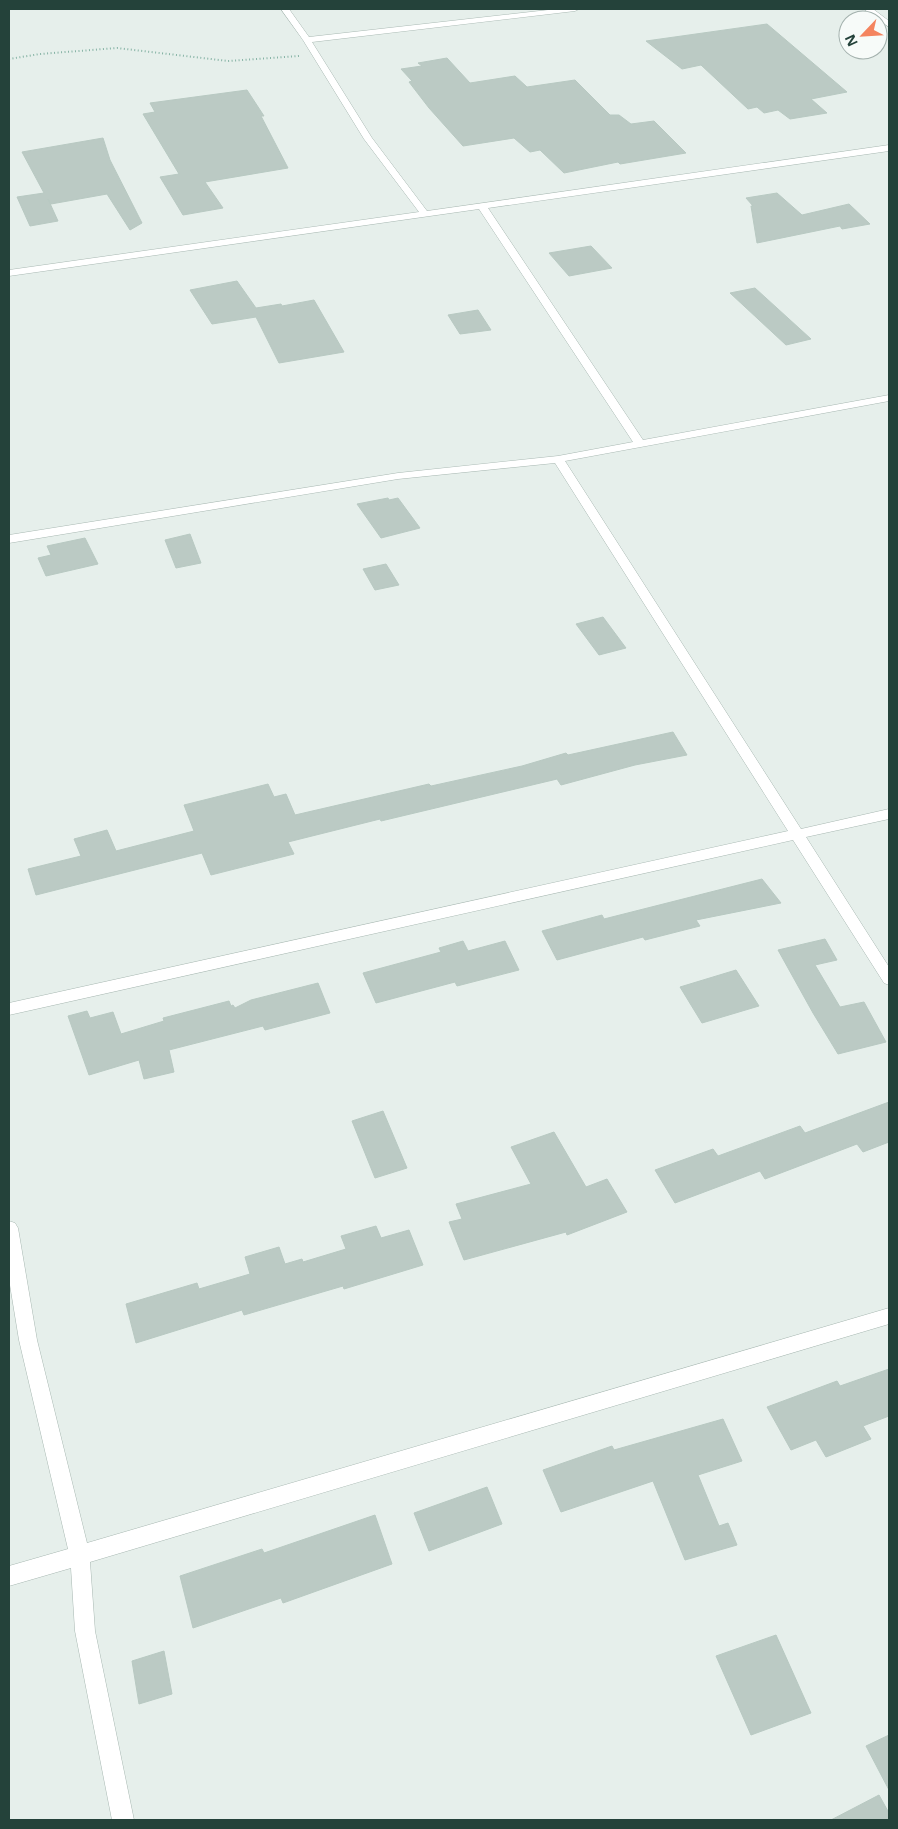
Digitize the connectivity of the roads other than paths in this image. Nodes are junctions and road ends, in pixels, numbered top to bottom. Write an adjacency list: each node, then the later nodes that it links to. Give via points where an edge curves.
1 (285, 9): 5 (street)
2 (575, 9): 5 (street)
3 (868, 9): 4 (street)
4 (889, 25)
5 (307, 40): 8 (street, via 368,138)
6 (889, 148): 7 (street)
7 (482, 206): 8 (street); 11 (street)
8 (425, 214): 9 (street)
9 (9, 273)
10 (889, 398): 11 (street)
11 (639, 442): 12 (street)
12 (558, 459): 13 (street, via 398,476); 15 (street)
13 (9, 539)
14 (889, 814): 15 (street)
15 (798, 835): 16 (street); 17 (street)
16 (889, 979)
17 (9, 1010)
18 (9, 1228): 20 (street, via 28,1340)
19 (889, 1316): 20 (street)
20 (80, 1556): 21 (street); 22 (street, via 85,1631)
21 (9, 1576)
22 (123, 1820)

